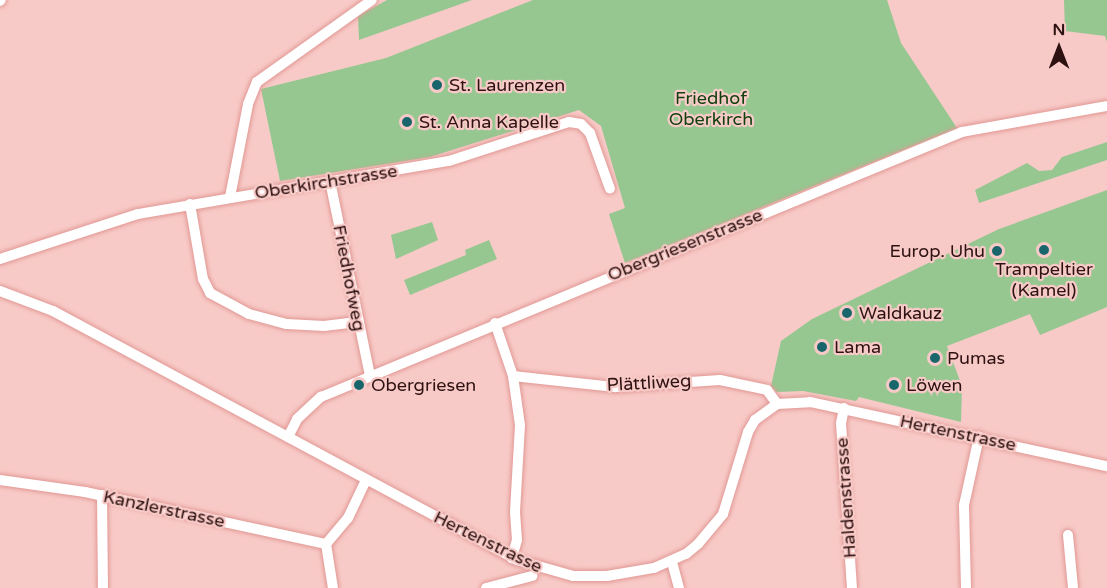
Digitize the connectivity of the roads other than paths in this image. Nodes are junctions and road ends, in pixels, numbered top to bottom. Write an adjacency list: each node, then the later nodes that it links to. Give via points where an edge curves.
1 (372, 0): 5 (street, via 257,82 248,104)
2 (1107, 106): 10 (street, Obergriesenstrasse, via 962,132)
3 (330, 181): 4 (street, Oberkirchstrasse, via 449,161 569,122 582,124 591,133); 5 (street, Oberkirchstrasse); 9 (street, Friedhofweg)
4 (610, 189)
5 (230, 197): 6 (street, Oberkirchstrasse)
6 (190, 204): 7 (street, Oberkirchstrasse, via 138,214); 9 (street, via 203,279 210,293 249,314 286,324 324,326)
7 (0, 259)
8 (0, 291): 15 (street, Hertenstrasse, via 53,311)
9 (357, 322): 11 (street, Friedhofweg)
10 (495, 323): 11 (street, Obergriesenstrasse); 12 (street)
11 (370, 376): 15 (street, Obergriesenstrasse, via 312,403)
12 (513, 376): 13 (street, Plättliweg, via 615,387 720,380 762,388); 23 (street, via 520,425 515,512 518,540)
13 (777, 404): 14 (street, Hertenstrasse, via 800,401); 24 (street, Hertenstrasse, via 755,420 748,432 729,500 717,524)
14 (844, 408): 16 (street, Hertenstrasse); 31 (street, Haldenstrasse, via 841,423)
15 (288, 437): 19 (street, Hertenstrasse)
16 (979, 437): 17 (street, Hertenstrasse); 32 (street, via 964,505)
17 (1107, 466)
18 (0, 480): 20 (street, Kanzlerstrasse)
19 (366, 480): 22 (street, via 348,518); 23 (street, Hertenstrasse)
20 (102, 495): 22 (street, Kanzlerstrasse); 26 (street)
21 (1068, 535): 33 (street)
22 (326, 544): 27 (street)
23 (512, 558): 25 (street, Hertenstrasse)
24 (672, 562): 25 (street, Hertenstrasse, via 638,573 592,577); 30 (street)
25 (533, 571): 28 (street); 29 (street)
26 (103, 588)
27 (333, 588)
28 (486, 588)
29 (531, 588)
30 (679, 588)
31 (852, 588)
32 (966, 588)
33 (1073, 588)

